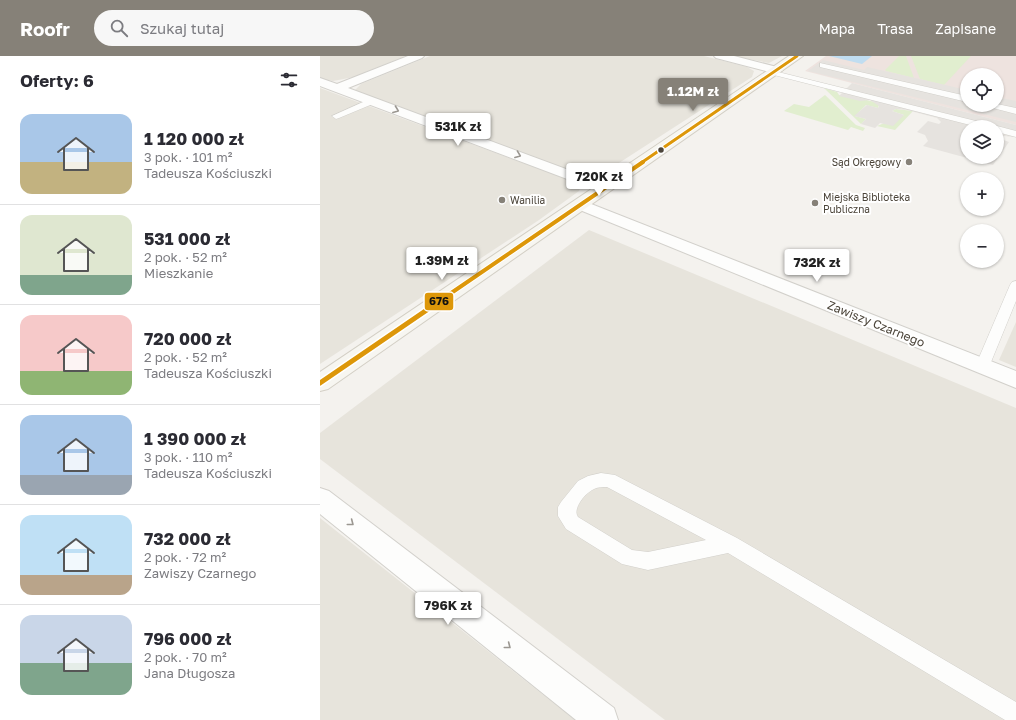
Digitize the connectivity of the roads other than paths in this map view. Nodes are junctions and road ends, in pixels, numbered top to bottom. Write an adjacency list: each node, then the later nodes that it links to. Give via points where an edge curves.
1 (418, 56): 7 (street)
2 (720, 56): 5 (street)
3 (797, 56): 5 (street)
4 (823, 65): 8 (lane)
5 (775, 71): 13 (lane); 16 (street)
6 (320, 82): 7 (street)
7 (338, 88): 9 (street)
8 (960, 97)
9 (372, 101): 12 (lane); 16 (street, one-way to 16)
10 (1004, 108): 11 (lane)
11 (1016, 111)
12 (336, 116)
13 (962, 120)
14 (1004, 131): 15 (lane)
15 (1016, 134)
16 (604, 188): 17 (street)
17 (581, 205): 19 (street, Zawiszy Czarnego); 21 (street)
18 (1016, 285): 19 (lane)
19 (982, 367): 20 (street, Zawiszy Czarnego)
20 (1016, 380)
21 (320, 383)
22 (320, 499): 25 (street, one-way to 25)
23 (730, 544): 23 (lane, via 610,480 595,479 586,484 567,507 567,516 572,523 629,558 648,561); 24 (lane)
24 (1016, 714)
25 (602, 720)

